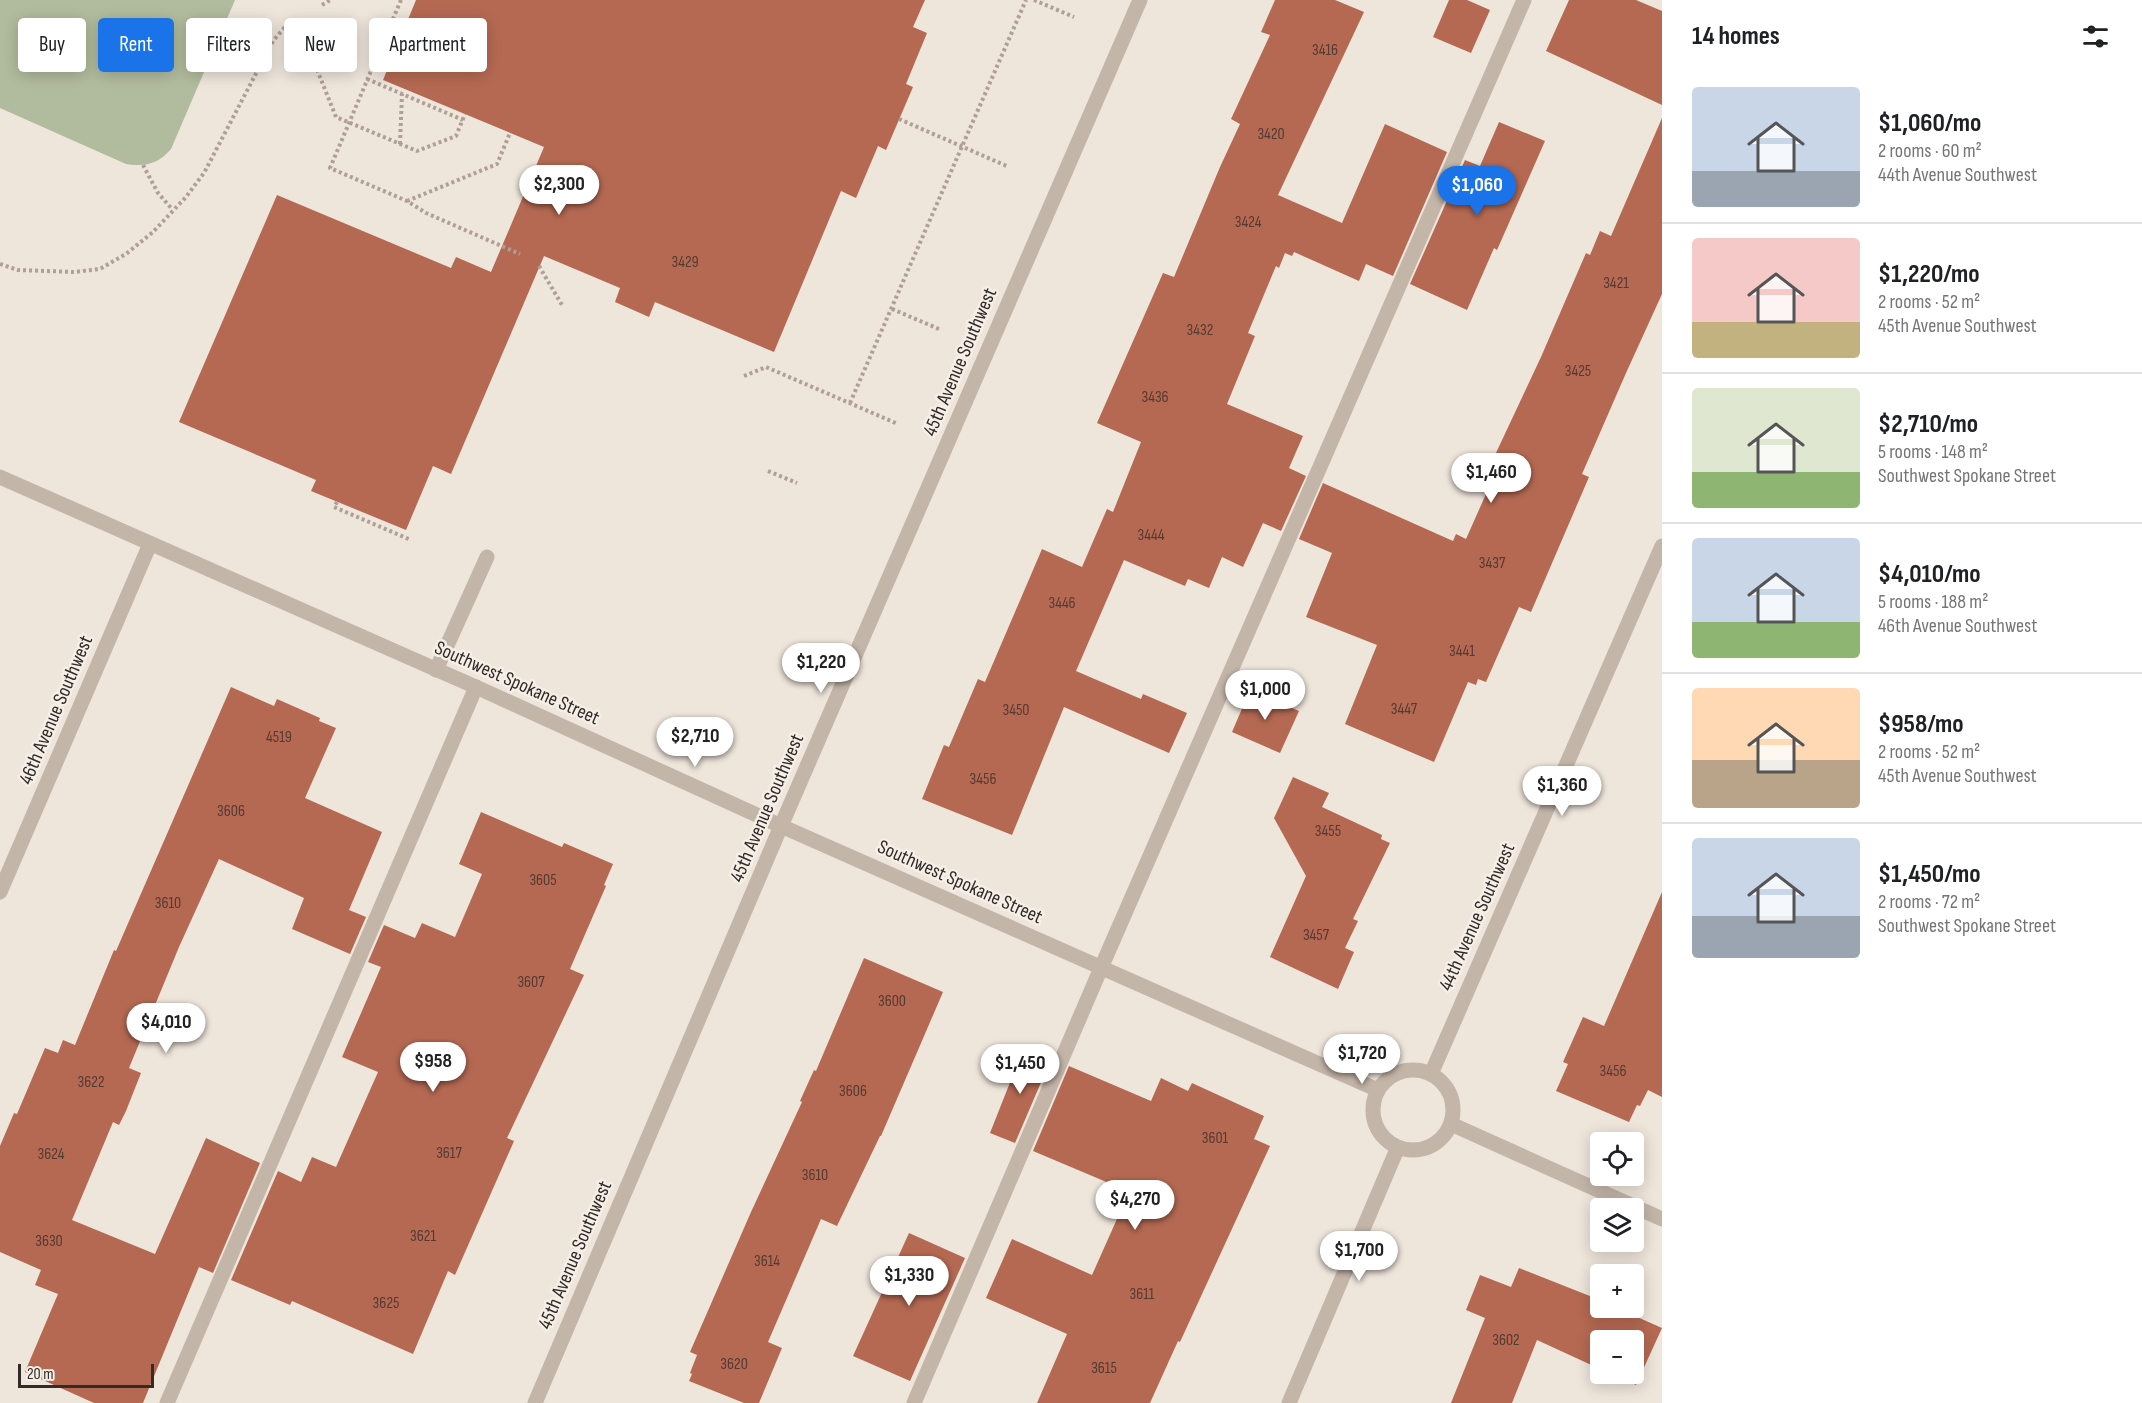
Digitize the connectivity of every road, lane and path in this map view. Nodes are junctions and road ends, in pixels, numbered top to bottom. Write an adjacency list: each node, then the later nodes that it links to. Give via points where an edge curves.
1 (330, 0): 7 (path)
2 (401, 0): 11 (path)
3 (1026, 0): 19 (path)
4 (1034, 0): 8 (path)
5 (1140, 0): 43 (street, 45th Avenue Southwest)
6 (1524, 0): 45 (street)
7 (322, 5)
8 (1074, 17)
9 (284, 28): 23 (path, via 273,41 204,173)
10 (318, 72): 16 (path, via 336,117)
11 (367, 79): 12 (path); 16 (path)
12 (402, 94): 15 (path); 18 (path)
13 (465, 114): 15 (path)
14 (899, 119): 19 (path)
15 (463, 120): 18 (path, via 456,136 417,151)
16 (349, 122): 18 (path); 22 (path, via 330,168)
17 (510, 133): 22 (path, via 497,164)
18 (400, 144)
19 (962, 146): 21 (path); 28 (path)
20 (143, 165): 23 (path)
21 (1009, 166)
22 (407, 201): 24 (path)
23 (172, 209): 25 (path, via 153,232 100,269 47,273)
24 (520, 254)
25 (0, 264)
26 (539, 266): 27 (path)
27 (562, 305)
28 (892, 309): 29 (path); 31 (path)
29 (939, 329)
30 (744, 376): 31 (path, via 766,367)
31 (850, 403): 32 (path)
32 (898, 424)
33 (768, 471): 35 (path)
34 (0, 477): 38 (street, Southwest Spokane Street)
35 (797, 483)
36 (336, 502): 37 (path, via 334,507)
37 (411, 540)
38 (150, 544): 41 (street, Southwest Spokane Street); 44 (street, 46th Avenue Southwest)
39 (1662, 546): 46 (street, 44th Avenue Southwest)
40 (487, 557): 41 (street)
41 (436, 670): 42 (street, Southwest Spokane Street)
42 (476, 687): 43 (street, Southwest Spokane Street); 51 (street)
43 (781, 826): 45 (street, Southwest Spokane Street); 52 (street, 45th Avenue Southwest)
44 (0, 892)
45 (1101, 968): 47 (street, Southwest Spokane Street); 53 (street)
46 (1431, 1074): 47 (street, via 1411,1070 1397,1073); 48 (street, via 1447,1088 1453,1101)
47 (1378, 1090): 49 (street, via 1373,1114 1376,1127)
48 (1451, 1124): 49 (street, via 1441,1140 1430,1147 1417,1151); 50 (street)
49 (1398, 1147): 54 (street)
50 (1662, 1219)
51 (167, 1403)
52 (535, 1403)
53 (914, 1403)
54 (1289, 1403)

